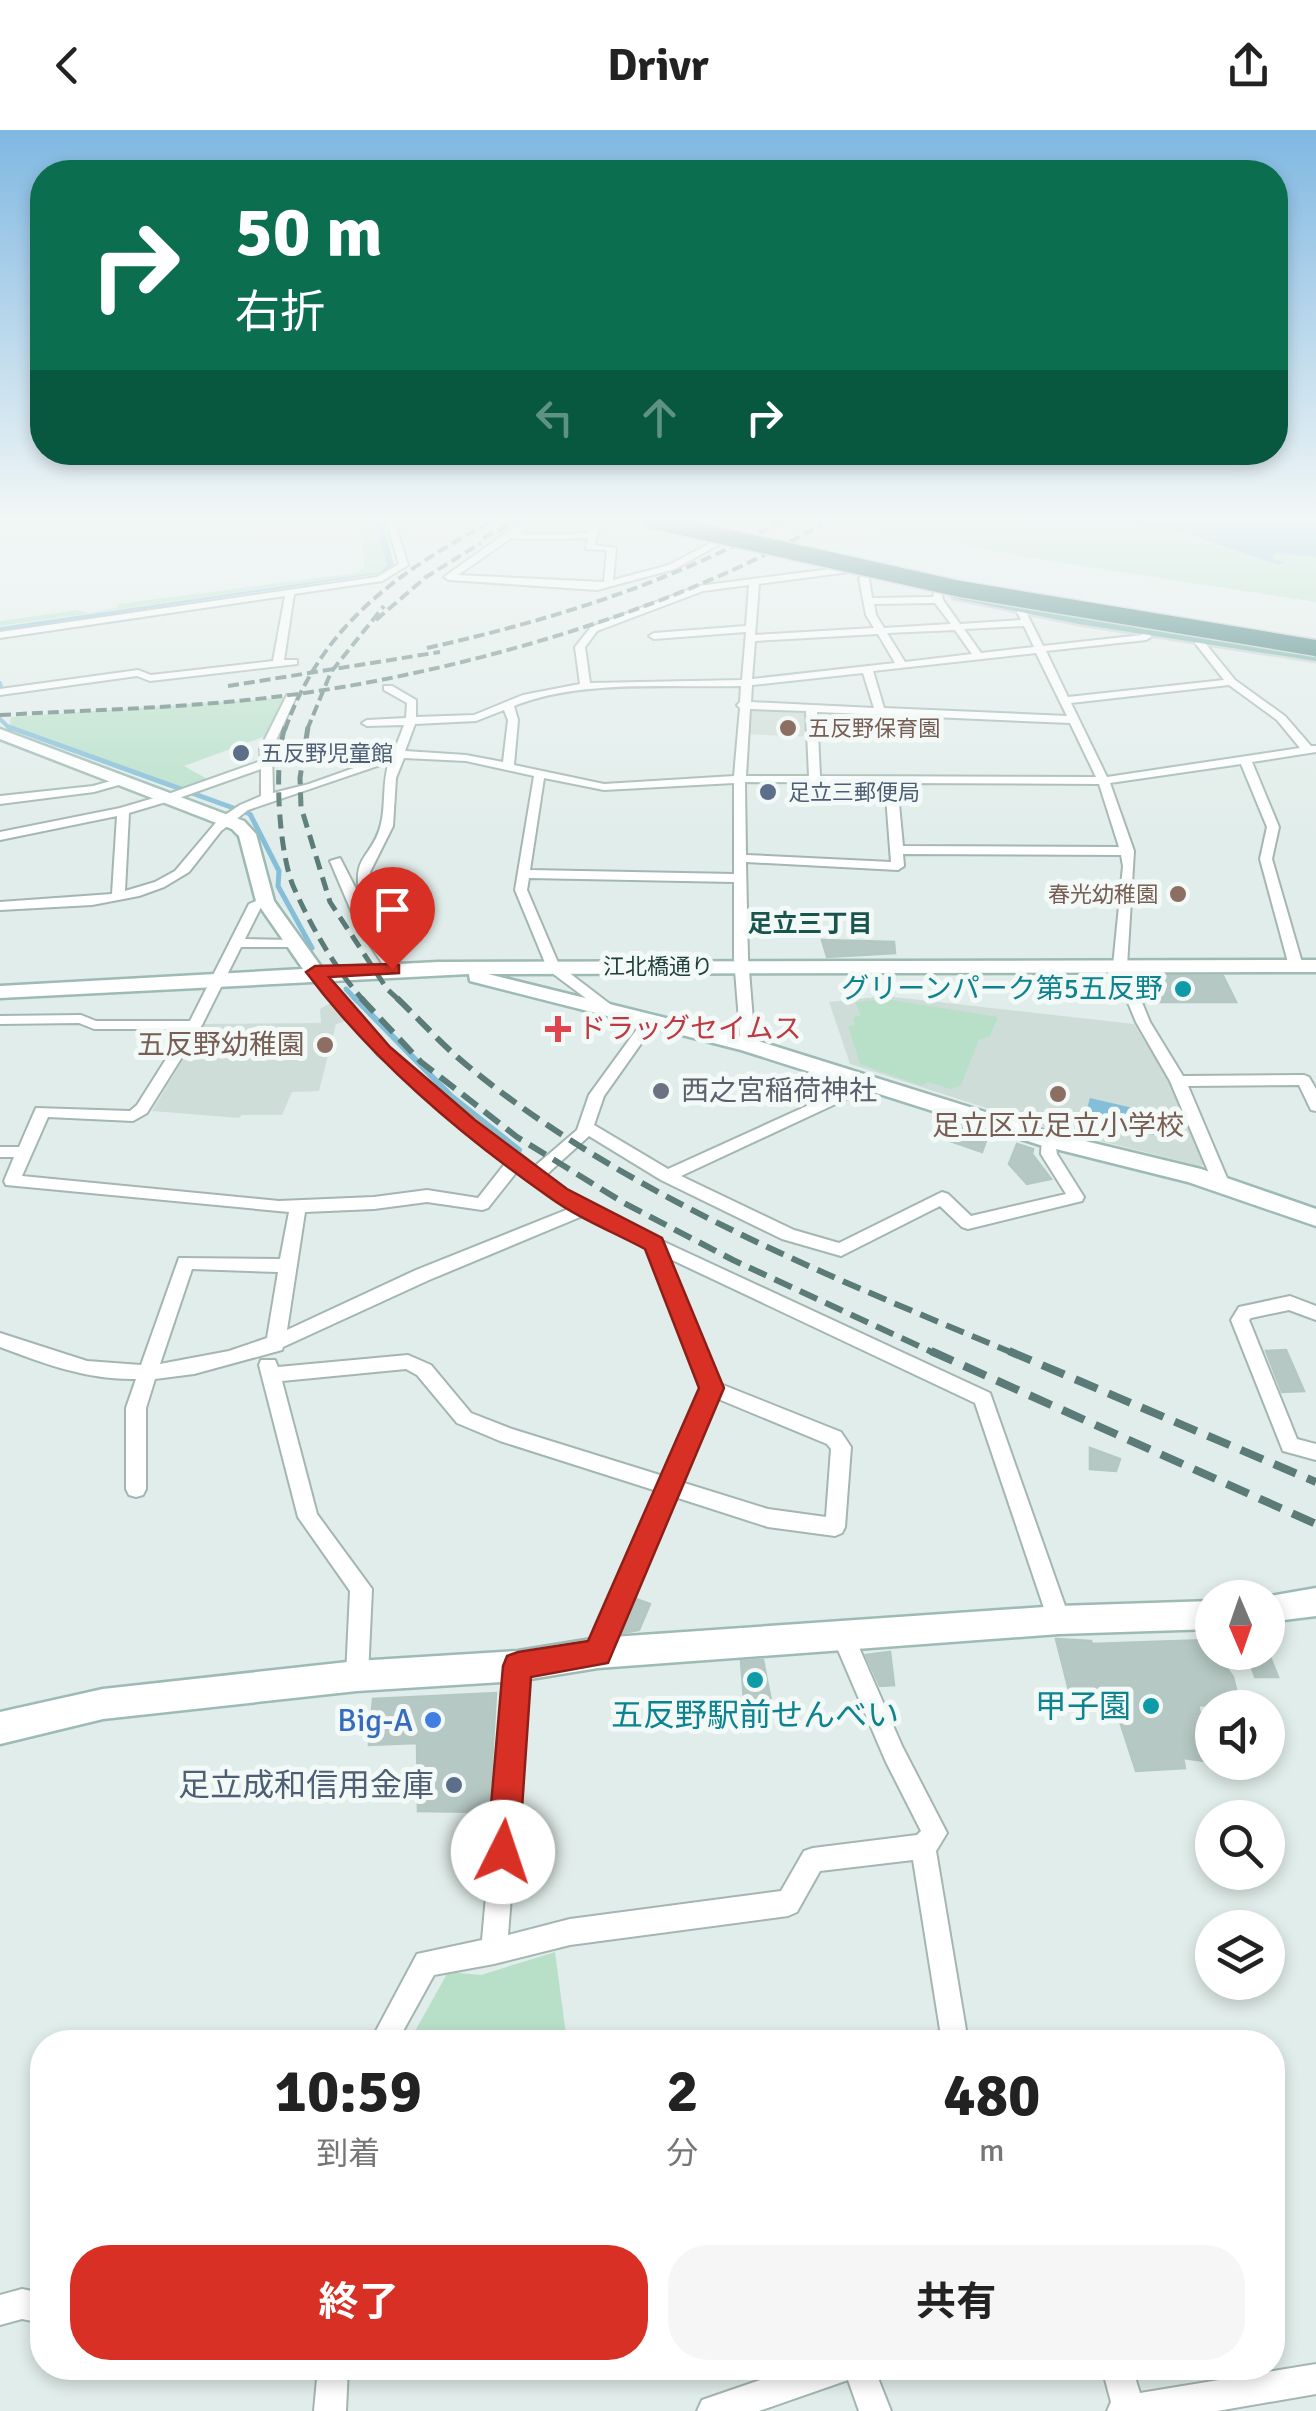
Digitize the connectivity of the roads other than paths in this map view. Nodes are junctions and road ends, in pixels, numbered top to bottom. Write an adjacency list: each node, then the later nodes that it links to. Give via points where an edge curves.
1 (63, 626): 16 (street)
2 (284, 626): 24 (street)
3 (603, 626): 29 (street, via 580,647)
4 (751, 626): 15 (street)
5 (880, 626): 14 (street)
6 (950, 626): 14 (street)
7 (959, 626): 21 (street)
8 (1028, 626): 20 (street)
9 (1148, 626): 20 (street, via 1146,637)
10 (1153, 626): 18 (main road)
11 (1212, 626): 19 (highway, bridge)
12 (1212, 626): 19 (main road)
13 (1222, 626): 19 (highway, bridge)
14 (882, 630): 15 (street); 25 (street)
15 (750, 633): 17 (street); 27 (street)
16 (0, 636)
17 (654, 636)
18 (1201, 639): 22 (main road); 28 (street)
19 (1316, 642)
20 (1039, 648): 21 (street); 33 (street)
21 (977, 654): 25 (street)
22 (1316, 656)
23 (294, 662): 24 (street)
24 (278, 664): 31 (street, via 150,678 138,673)
25 (901, 664): 26 (street)
26 (867, 670): 27 (street); 37 (street)
27 (745, 682): 29 (street); 34 (street)
28 (1231, 682): 33 (street); 42 (street)
29 (586, 686): 35 (street, via 549,690)
30 (388, 688): 40 (street, via 412,702)
31 (0, 692)
32 (291, 696): 45 (street, via 266,748)
33 (1066, 700): 38 (street)
34 (742, 705): 36 (street); 48 (street)
35 (508, 706): 40 (street, via 476,718); 46 (street, via 514,720)
36 (811, 708): 37 (street); 50 (street)
37 (880, 711): 38 (street)
38 (1073, 720): 51 (street)
39 (367, 723): 40 (street)
40 (413, 723): 43 (street)
41 (2, 738): 49 (street)
42 (1312, 750): 44 (street)
43 (400, 755): 46 (street); 54 (street); 67 (street, via 391,773 387,828 364,864 366,899)
44 (1246, 762): 51 (street); 74 (street, via 1273,827 1266,859)
45 (266, 763): 53 (street); 54 (street)
46 (508, 768): 47 (street)
47 (539, 776): 48 (street, via 604,787); 63 (street)
48 (739, 779): 50 (street); 61 (street)
49 (126, 780): 53 (street); 55 (street)
50 (815, 781): 52 (street)
51 (1103, 781): 52 (street); 60 (street)
52 (891, 782): 59 (street)
53 (170, 796): 56 (street); 57 (street)
54 (267, 796): 57 (street)
55 (0, 800)
56 (123, 811): 58 (street); 65 (street)
57 (228, 818): 65 (street, via 178,874); 66 (street, via 247,834)
58 (0, 836)
59 (896, 850): 60 (street); 61 (street, via 898,866)
60 (1128, 851): 73 (street)
61 (739, 858): 64 (street)
62 (336, 861): 67 (street)
63 (526, 874): 64 (street); 71 (street, via 522,890)
64 (741, 878): 72 (street)
65 (118, 896): 68 (street)
66 (265, 901): 69 (street, via 256,904); 70 (street)
67 (355, 902): 76 (street)
68 (0, 906)
69 (237, 943): 70 (street); 78 (street)
70 (292, 944): 77 (street)
71 (553, 966): 72 (street, 江北橋通り); 75 (street, 江北橋通り); 80 (street)
72 (742, 966): 73 (street, 江北橋通り); 84 (street)
73 (1120, 966): 74 (street, 江北橋通り); 85 (street)
74 (1306, 966)
75 (438, 968): 76 (street, 江北橋通り); 80 (street)
76 (392, 969): 77 (street, 江北橋通り)
77 (315, 972): 78 (street, 江北橋通り); 92 (street, via 383,1052)
78 (220, 977): 79 (street, 江北橋通り); 83 (street)
79 (0, 992)
80 (612, 1012): 82 (street)
81 (0, 1020): 83 (street)
82 (650, 1020): 84 (street); 88 (street, via 597,1094)
83 (195, 1026): 91 (street, via 133,1116 42,1112)
84 (748, 1045): 86 (street)
85 (1178, 1081): 87 (street, via 1304,1080); 95 (street)
86 (869, 1082): 89 (street); 94 (street)
87 (1316, 1106)
88 (587, 1128): 93 (street); 94 (street)
89 (1048, 1140): 94 (street, via 1076,1198 968,1223 942,1198 841,1250 788,1234); 95 (street)
90 (0, 1152): 91 (street)
91 (23, 1152): 96 (street, via 12,1181)
92 (516, 1161): 93 (street); 96 (street, via 482,1204 427,1196)
93 (537, 1174): 97 (street)
94 (667, 1176)
95 (1222, 1184): 98 (street)
96 (298, 1206): 100 (street)
97 (584, 1209): 99 (street); 103 (street)
98 (1316, 1218)
99 (654, 1244): 106 (street); 113 (street, via 984,1398)
100 (288, 1266): 103 (street); 104 (street, via 185,1262)
101 (1316, 1313): 107 (street, via 1290,1303 1245,1312 1240,1320 1290,1445)
102 (0, 1340): 104 (street, via 62,1363)
103 (270, 1348): 104 (street, via 187,1368); 105 (street)
104 (146, 1370): 109 (street, via 136,1408)
105 (270, 1375): 108 (street, via 408,1362 424,1370 464,1418); 117 (street, via 308,1517 361,1589)
106 (711, 1388): 108 (street); 108 (street, via 834,1438 841,1447 836,1528 768,1518)
107 (1316, 1452)
108 (665, 1488): 115 (street)
109 (136, 1489)
110 (1316, 1602): 111 (street)
111 (1285, 1606)
112 (1195, 1616): 113 (street)
113 (1059, 1620): 114 (street)
114 (843, 1636): 115 (street); 119 (street, via 934,1833)
115 (598, 1653): 116 (street)
116 (518, 1666): 117 (street); 120 (street)
117 (357, 1676): 118 (street, via 103,1704)
118 (0, 1728)
119 (923, 1847): 120 (street, via 813,1860 788,1903 570,1932); 122 (street)
120 (494, 1951): 121 (street, via 426,1963)
121 (390, 2030)
122 (952, 2030)
123 (30, 2306): 124 (street)
124 (0, 2310)
125 (1316, 2379): 130 (street)
126 (331, 2380): 131 (street)
127 (796, 2380): 132 (street)
128 (863, 2380): 133 (street)
129 (1120, 2380): 130 (street)
130 (1126, 2409)
131 (330, 2411)
132 (713, 2411)
133 (875, 2411)

